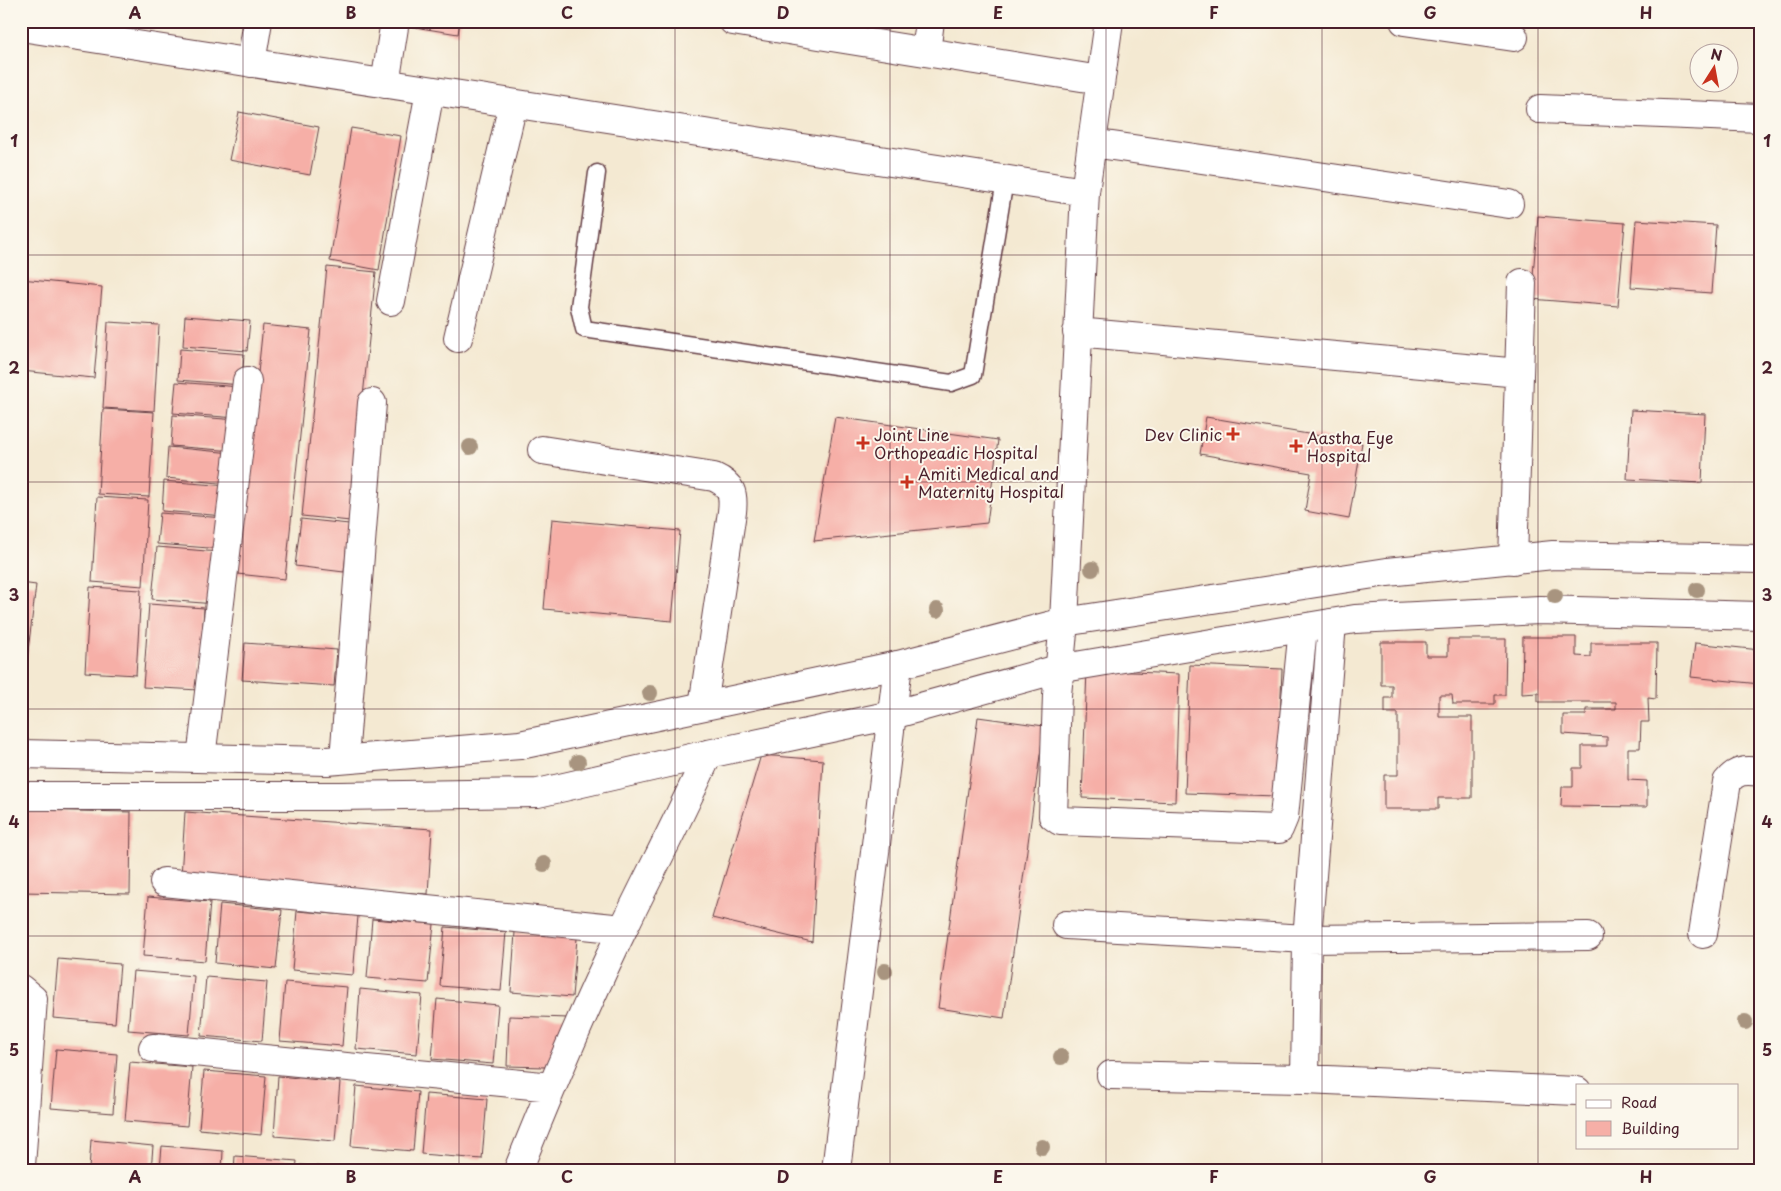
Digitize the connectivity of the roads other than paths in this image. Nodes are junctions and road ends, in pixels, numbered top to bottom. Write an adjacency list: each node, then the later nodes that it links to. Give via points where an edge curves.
1 (258, 21): 12 (street)
2 (394, 21): 14 (street)
3 (733, 21): 7 (street)
4 (930, 21): 11 (street)
5 (1109, 21): 13 (street)
6 (1404, 21): 10 (street)
7 (773, 24): 11 (street)
8 (21, 27): 9 (street)
9 (106, 31): 12 (street)
10 (1514, 37)
11 (926, 52): 13 (street)
12 (251, 63): 14 (street)
13 (1100, 80): 19 (street)
14 (385, 84): 15 (street)
15 (430, 90): 16 (street); 25 (street)
16 (513, 104): 21 (street); 27 (street)
17 (1540, 109): 18 (street)
18 (1760, 118)
19 (1092, 143): 22 (street); 23 (street)
20 (597, 173): 21 (lane, via 578,307 584,329 950,383 973,375)
21 (1005, 180): 22 (street)
22 (1085, 192): 26 (street)
23 (1509, 204)
24 (1522, 283): 28 (street)
25 (391, 301)
26 (1077, 332): 28 (street); 35 (street)
27 (458, 338)
28 (1519, 373): 33 (street)
29 (247, 381): 44 (street)
30 (372, 403): 45 (street)
31 (542, 450): 40 (street, via 714,477 728,484 732,493 732,512)
32 (1760, 559): 33 (street, via 1553,555)
33 (1513, 560): 35 (street, via 1387,572)
34 (1760, 616): 36 (street, via 1540,610 1355,619)
35 (1064, 622): 38 (street); 39 (street)
36 (1332, 623): 37 (street); 53 (street)
37 (1303, 628): 39 (street); 39 (street, via 1284,817 1279,829 1056,818 1052,811)
38 (898, 665): 40 (street); 41 (street)
39 (1058, 669): 41 (street)
40 (703, 706): 45 (street, via 520,745)
41 (892, 716): 43 (street); 62 (street)
42 (21, 754): 44 (street)
43 (708, 754): 47 (street, via 538,793); 50 (street)
44 (201, 758): 45 (street)
45 (344, 759)
46 (1760, 772): 51 (street, via 1744,770 1733,774 1726,782)
47 (21, 796)
48 (164, 882): 50 (street)
49 (1066, 925): 53 (street)
50 (623, 928): 58 (street)
51 (1703, 934)
52 (1588, 936): 53 (street)
53 (1307, 939): 57 (street)
54 (21, 988): 60 (street, via 33,999)
55 (153, 1048): 58 (street)
56 (1111, 1076): 57 (street)
57 (1306, 1079): 59 (street)
58 (552, 1087): 61 (street)
59 (1576, 1091)
60 (21, 1166)
61 (518, 1170)
62 (836, 1170)

